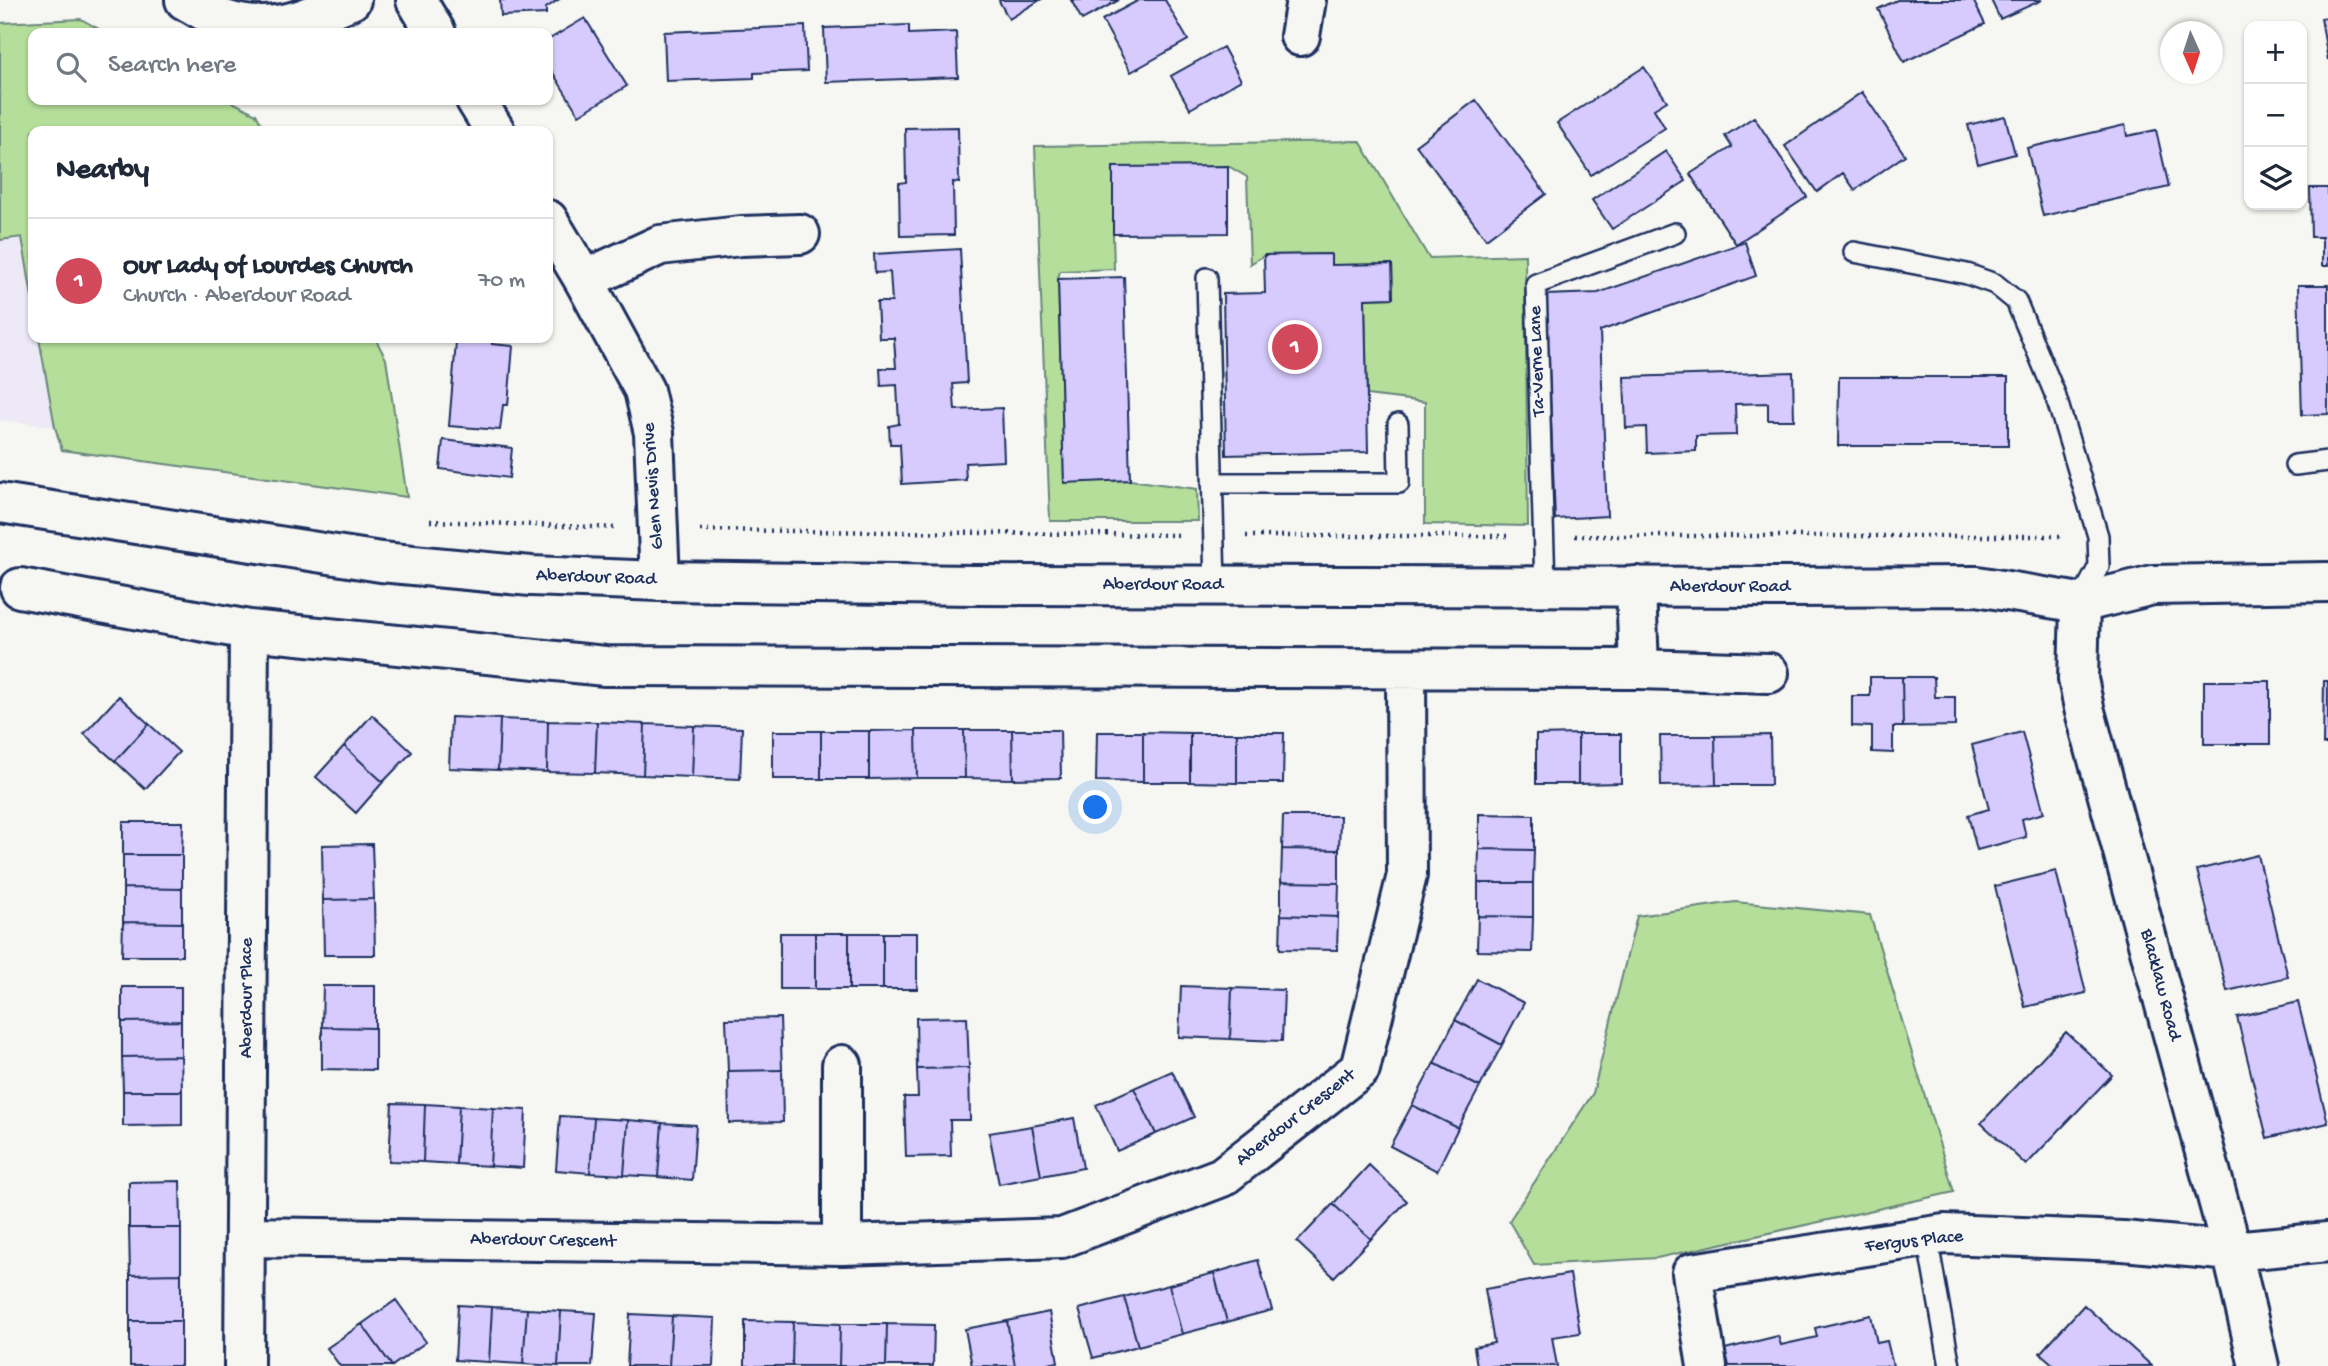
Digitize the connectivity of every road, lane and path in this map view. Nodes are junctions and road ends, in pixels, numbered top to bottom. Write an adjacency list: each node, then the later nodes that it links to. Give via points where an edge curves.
1 (185, 0): 2 (street, via 223,20 259,27 296,23)
2 (351, 0)
3 (416, 0): 4 (street)
4 (433, 28)
5 (479, 105): 6 (street)
6 (492, 126)
7 (553, 228): 12 (street, Glen Nevis Drive)
8 (1675, 233): 21 (lane, Ta-Verne Lane, via 1536,284)
9 (800, 234): 12 (street, via 660,245)
10 (1854, 252): 22 (lane, via 1967,274 1995,284 2016,301 2055,394)
11 (1207, 278): 16 (lane)
12 (584, 280): 19 (street, Glen Nevis Drive, via 644,390 654,433)
13 (1398, 424): 16 (lane, via 1399,483)
14 (2328, 461): 15 (lane)
15 (2295, 465)
16 (1212, 483): 20 (lane)
17 (0, 503): 23 (street, Aberdour Road, via 381,562 531,576)
18 (429, 520): 19 (path)
19 (659, 529): 20 (path); 23 (street, Glen Nevis Drive)
20 (1214, 536): 21 (path); 25 (lane)
21 (1543, 536): 22 (path); 26 (lane, Ta-Verne Lane)
22 (2098, 536): 29 (lane, via 2099,566)
23 (660, 581): 25 (street, Aberdour Road)
24 (2328, 582): 29 (street, Aberdour Road, via 2154,585)
25 (1214, 585): 26 (street, Aberdour Road)
26 (1545, 586): 27 (street, Aberdour Road)
27 (1636, 586): 29 (street, Aberdour Road, via 1977,586); 31 (street)
28 (20, 587): 30 (street)
29 (2080, 603): 39 (street, Blacklaw Road, via 2078,679 2084,708)
30 (249, 630): 32 (street, via 605,666); 35 (street, Aberdour Place)
31 (1639, 669): 32 (street); 33 (street)
32 (1406, 670): 38 (street, Aberdour Crescent, via 1407,875 1360,1069 1222,1177 1062,1238)
33 (1769, 673)
34 (842, 1065): 38 (street)
35 (245, 1237): 38 (street, Aberdour Crescent); 40 (street, Aberdour Place)
36 (1927, 1237): 39 (street, Fergus Place, via 2109,1241); 41 (street, Fergus Place, via 1692,1273); 42 (lane)
37 (2328, 1242): 39 (street, Fergus Place)
38 (842, 1245)
39 (2232, 1251): 43 (street, Blacklaw Road)
40 (244, 1366)
41 (1707, 1366)
42 (1950, 1366)
43 (2259, 1366)

